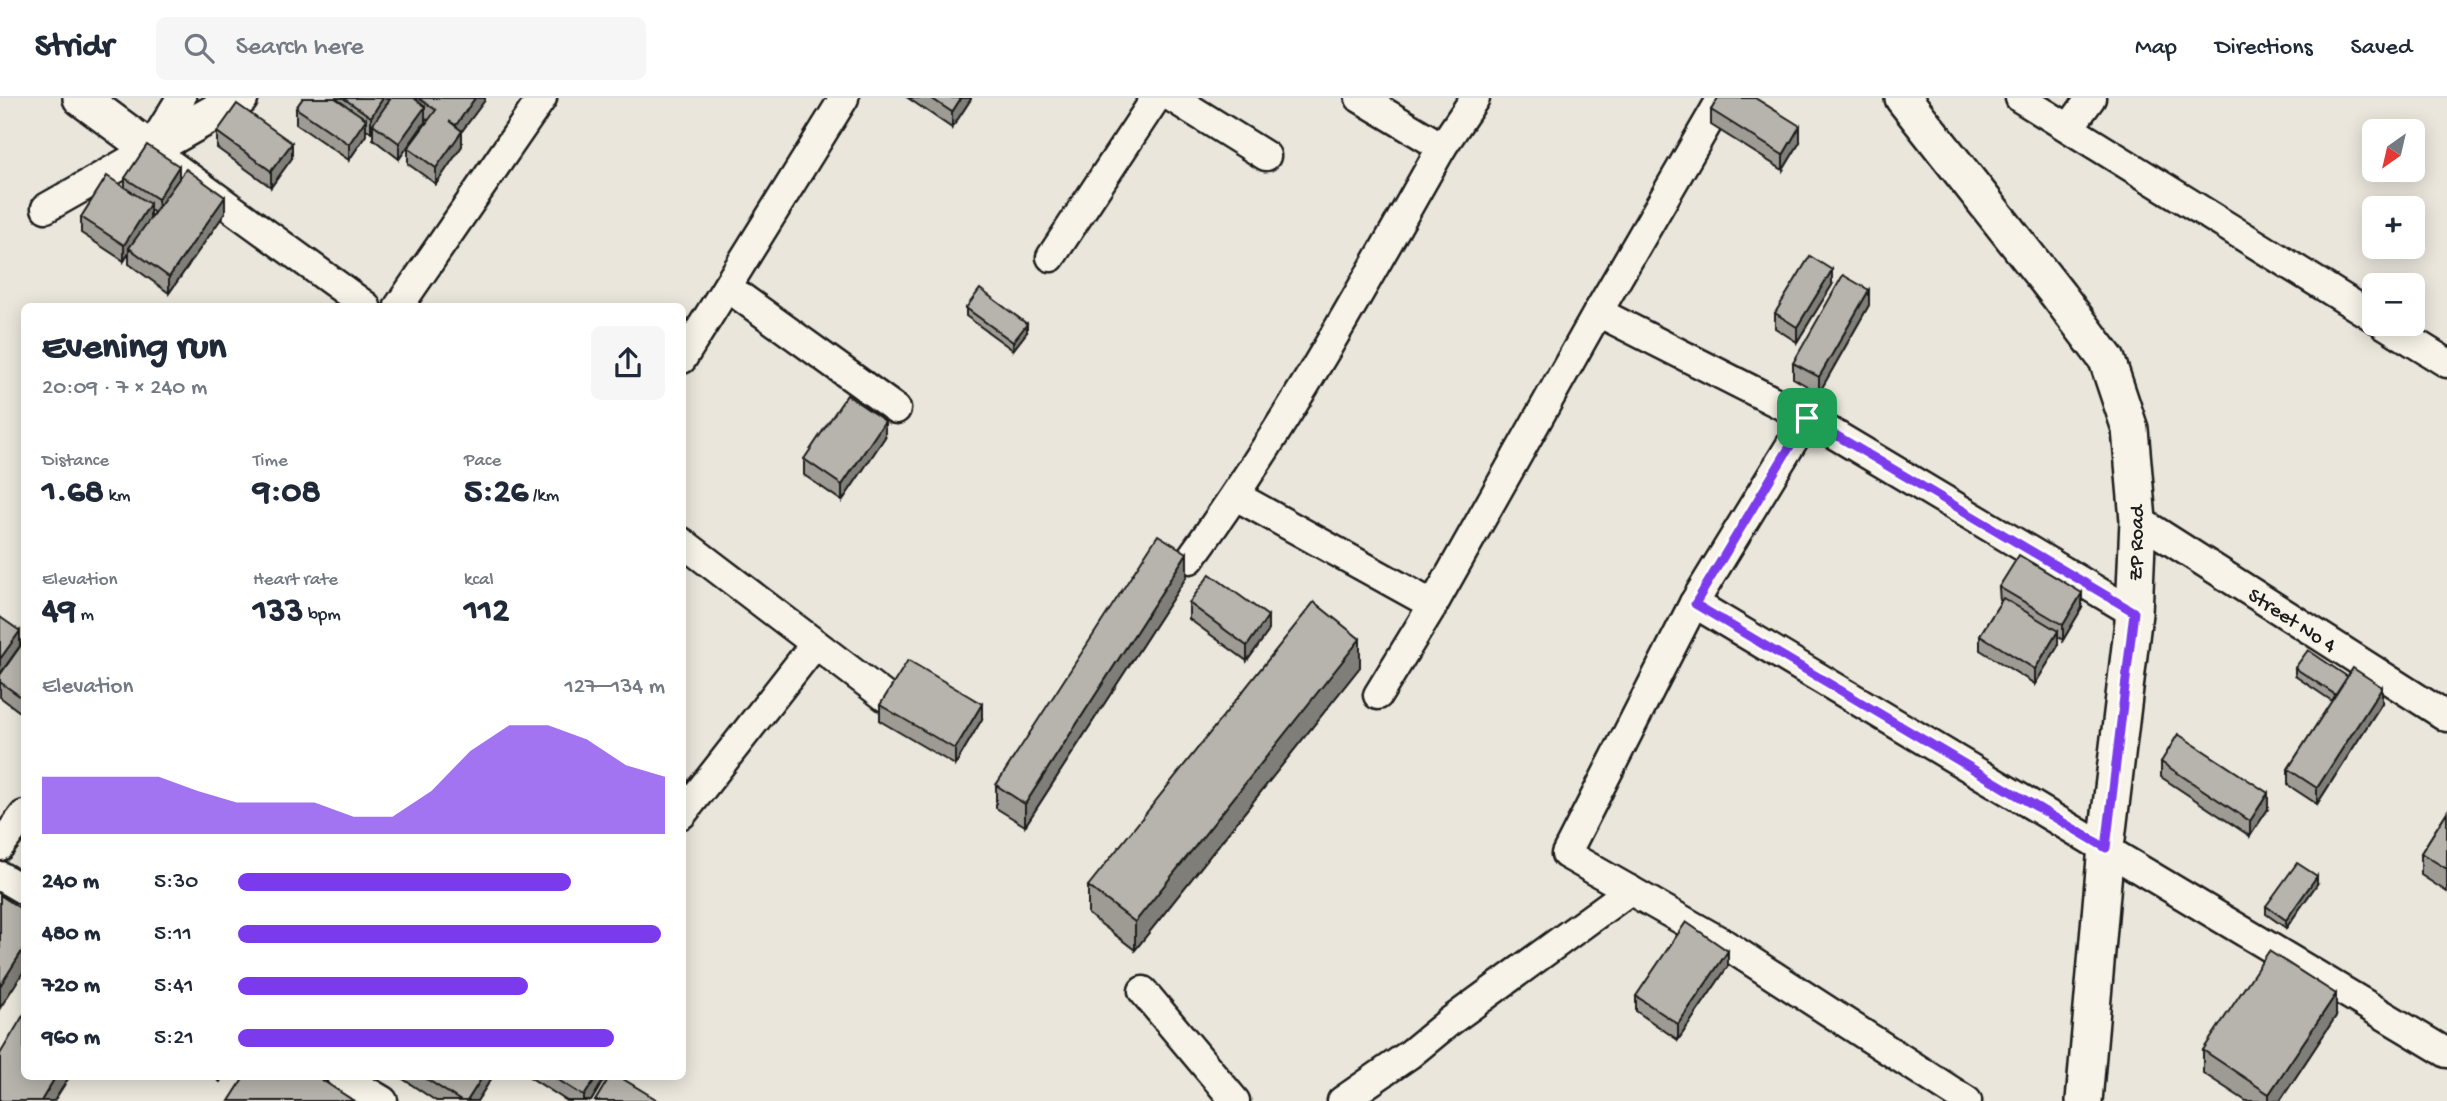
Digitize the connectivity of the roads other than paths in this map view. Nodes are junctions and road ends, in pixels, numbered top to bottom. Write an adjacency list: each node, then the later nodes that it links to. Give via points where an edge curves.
1 (81, 98): 16 (street)
2 (181, 98): 16 (street)
3 (240, 98): 16 (street)
4 (542, 98): 22 (street)
5 (844, 98): 20 (street)
6 (1156, 98): 19 (street)
7 (1173, 98): 17 (street)
8 (1360, 98): 15 (street)
9 (1475, 98): 15 (street)
10 (1722, 98): 24 (street)
11 (1903, 98): 31 (street, ZP Road, via 2106,360 2130,429)
12 (2020, 98): 14 (street)
13 (2091, 98): 14 (street)
14 (2069, 128): 23 (street)
15 (1442, 147): 30 (street, via 1307,385)
16 (150, 149): 18 (street); 21 (street)
17 (1266, 156)
18 (46, 208)
19 (1051, 257)
20 (727, 288): 26 (street); 28 (street)
21 (362, 303)
22 (401, 303)
23 (2362, 310)
24 (1598, 312): 29 (street); 35 (street)
25 (2403, 336): 27 (street)
26 (686, 353)
27 (2447, 363)
28 (895, 409)
29 (1807, 418): 34 (street); 36 (street)
30 (1236, 496): 33 (street); 35 (street)
31 (2138, 520): 36 (street, ZP Road); 40 (street, Street No 4)
32 (686, 545): 37 (street)
33 (1190, 559)
34 (1695, 604): 44 (street); 47 (street, via 1566,854)
35 (1433, 605): 38 (street)
36 (2134, 612): 44 (street, ZP Road)
37 (815, 644): 39 (street); 41 (street)
38 (1378, 695)
39 (888, 699)
40 (2447, 717)
41 (686, 809)
42 (21, 819): 43 (street)
43 (0, 846)
44 (2106, 848): 49 (street); 55 (street, ZP Road)
45 (0, 876): 46 (street)
46 (21, 888)
47 (1630, 890): 53 (street); 54 (street, via 1723,943)
48 (1143, 991): 52 (street)
49 (2447, 1053)
50 (348, 1080): 51 (street)
51 (383, 1101)
52 (1235, 1101)
53 (1342, 1101)
54 (1966, 1101)
55 (2084, 1101)

